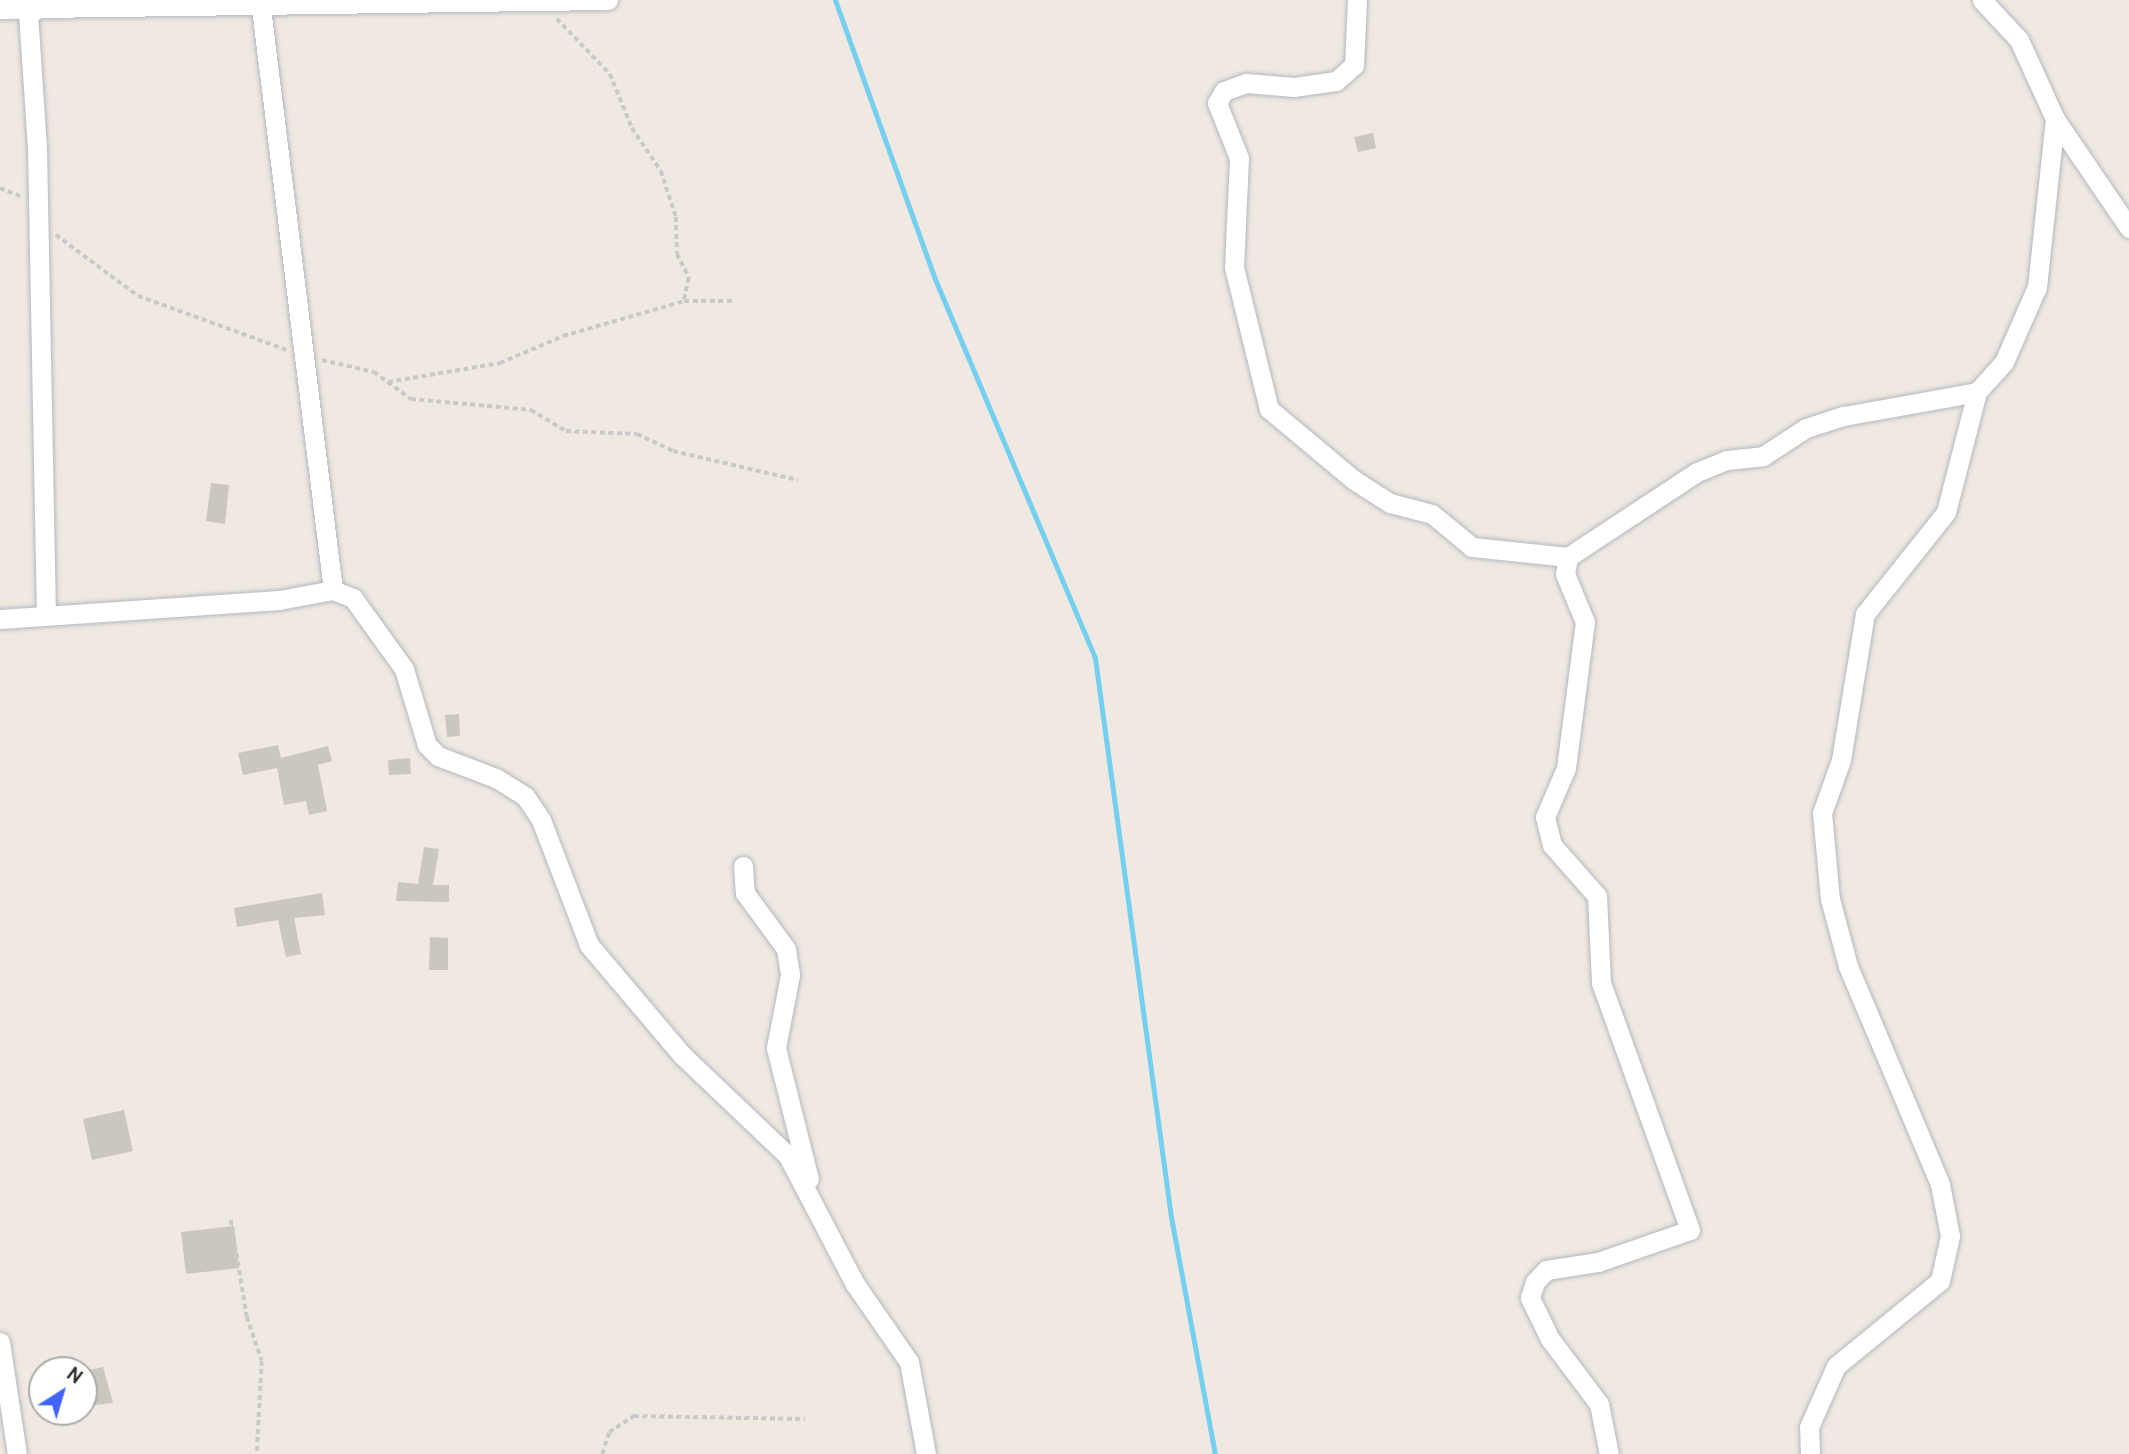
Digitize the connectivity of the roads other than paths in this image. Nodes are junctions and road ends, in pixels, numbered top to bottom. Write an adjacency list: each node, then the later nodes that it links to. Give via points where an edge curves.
1 (608, 0): 4 (street)
2 (1357, 0): 12 (street, via 1354,65 1336,80 1294,87 1247,83 1224,91 1217,103 1239,158 1234,267 1269,409 1354,480 1390,503 1432,514 1472,547)
3 (1982, 0): 7 (street, via 2019,40)
4 (260, 3): 5 (street); 13 (street)
5 (38, 8): 6 (street); 14 (street, via 28,14 26,33 39,218)
6 (0, 9)
7 (2055, 118): 8 (street); 9 (street)
8 (2091, 174): 9 (street, via 2072,170); 10 (street)
9 (2052, 176): 11 (street, via 2037,286 2024,324)
10 (2129, 228)
11 (1977, 392): 12 (street, via 1844,416 1806,428 1763,456 1727,460 1697,472); 22 (street, via 1946,512 1865,614 1841,760 1822,813 1830,899 1848,966 1940,1184 1948,1261 1940,1281 1836,1366 1809,1427)
12 (1568, 557): 21 (street, via 1565,574 1585,622 1566,768 1545,817 1552,845 1597,896 1601,983 1690,1230 1598,1262 1546,1270 1535,1282 1530,1298 1550,1339 1599,1404)
13 (333, 590): 14 (street); 17 (street, via 353,598 390,644 427,745 438,756 496,778 524,796 541,820 589,945 682,1055 788,1156)
14 (47, 616): 15 (street)
15 (0, 619)
16 (743, 866): 17 (street, via 745,893 786,949 790,975 776,1048)
17 (812, 1194): 20 (street, via 855,1284 909,1362)
18 (0, 1342): 19 (street)
19 (17, 1454)
20 (926, 1454)
21 (1609, 1454)
22 (1810, 1454)

